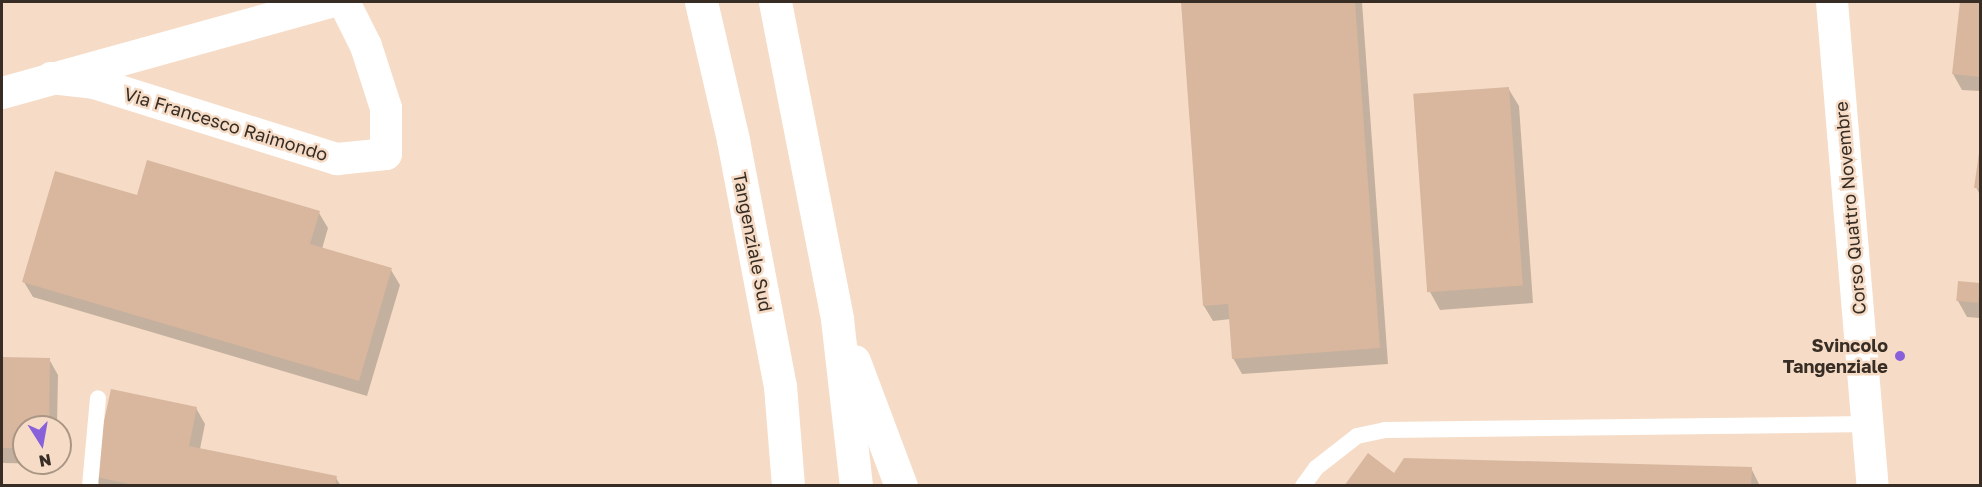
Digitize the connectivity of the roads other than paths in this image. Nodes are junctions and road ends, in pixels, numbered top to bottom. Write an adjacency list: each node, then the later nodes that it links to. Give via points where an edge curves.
1 (331, 2): 6 (street, Via Francesco Raimondo)
2 (344, 2): 6 (street, Via Francesco Raimondo, via 366,45 386,108 386,154 338,159 94,83)
3 (701, 2): 12 (highway, Tangenziale Sud, via 780,386)
4 (775, 2): 8 (highway)
5 (1832, 2): 10 (street, Corso Quattro Novembre)
6 (51, 78): 7 (street, Via Francesco Raimondo)
7 (2, 93)
8 (837, 319): 13 (highway); 14 (highway)
9 (98, 398): 11 (lane)
10 (1868, 424): 15 (lane, via 1385,430 1357,436 1316,468); 16 (street, Corso Quattro Novembre)
11 (90, 486)
12 (788, 486)
13 (856, 486)
14 (901, 486)
15 (1303, 486)
16 (1873, 486)

